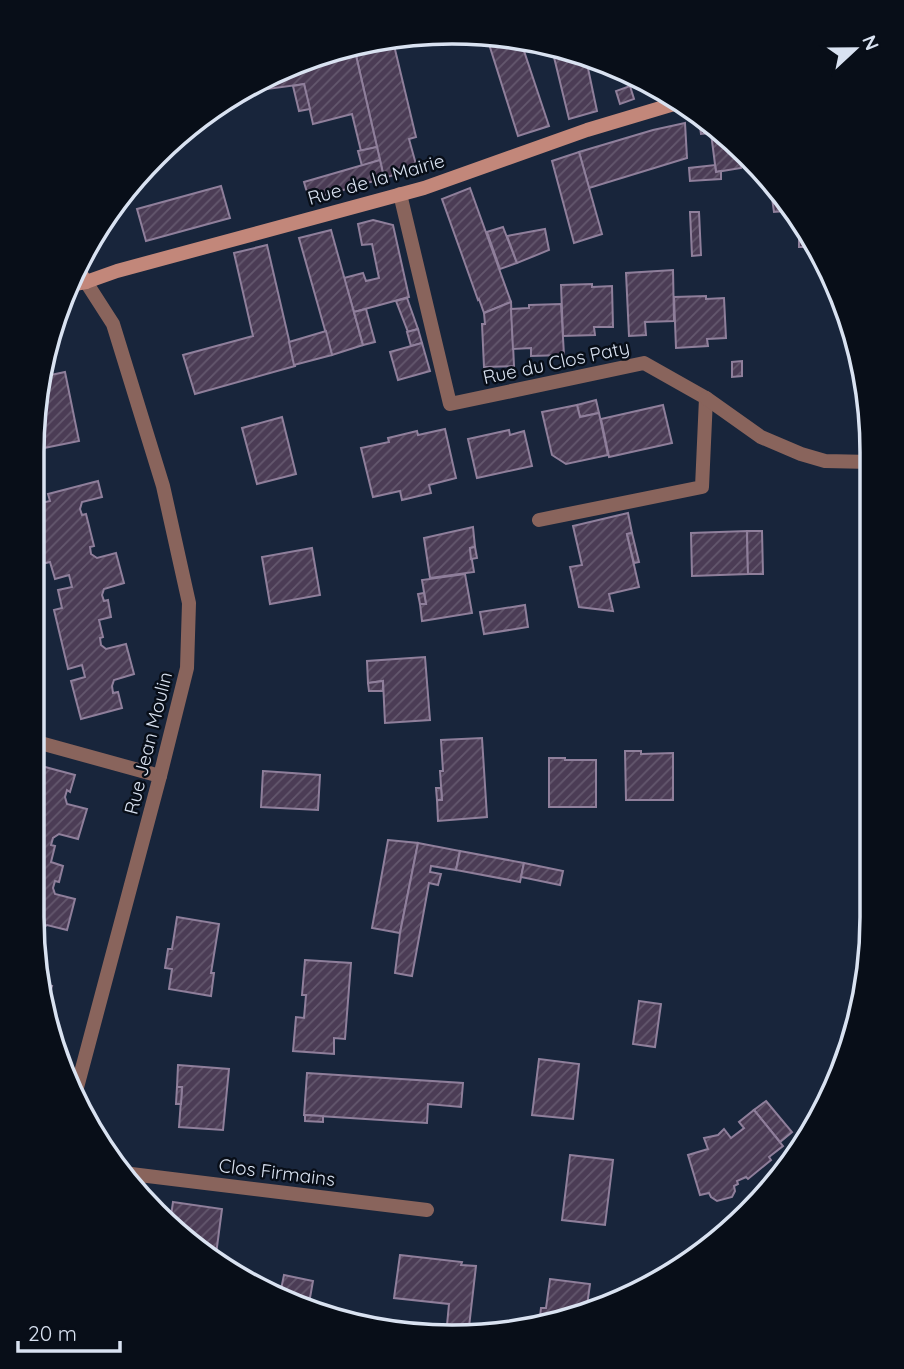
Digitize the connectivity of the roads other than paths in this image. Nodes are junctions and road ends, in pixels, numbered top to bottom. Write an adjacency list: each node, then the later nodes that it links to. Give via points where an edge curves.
1 (668, 106): 2 (street, Rue de la Mairie)
2 (400, 194): 4 (street, Rue de la Mairie); 6 (street, Rue du Clos Paty, via 450,404 643,363)
3 (83, 278): 4 (street)
4 (86, 282): 5 (street, Rue de la Mairie); 10 (street, Rue Jean Moulin, via 113,324 163,486 188,603 187,668)
5 (81, 283)
6 (706, 398): 7 (street, via 761,437 801,454 825,461); 8 (street, via 702,487)
7 (860, 462)
8 (539, 520)
9 (44, 744): 10 (street)
10 (160, 776): 11 (street, Rue Jean Moulin)
11 (79, 1081)
12 (135, 1174): 13 (street, Clos Firmains)
13 (427, 1210)

